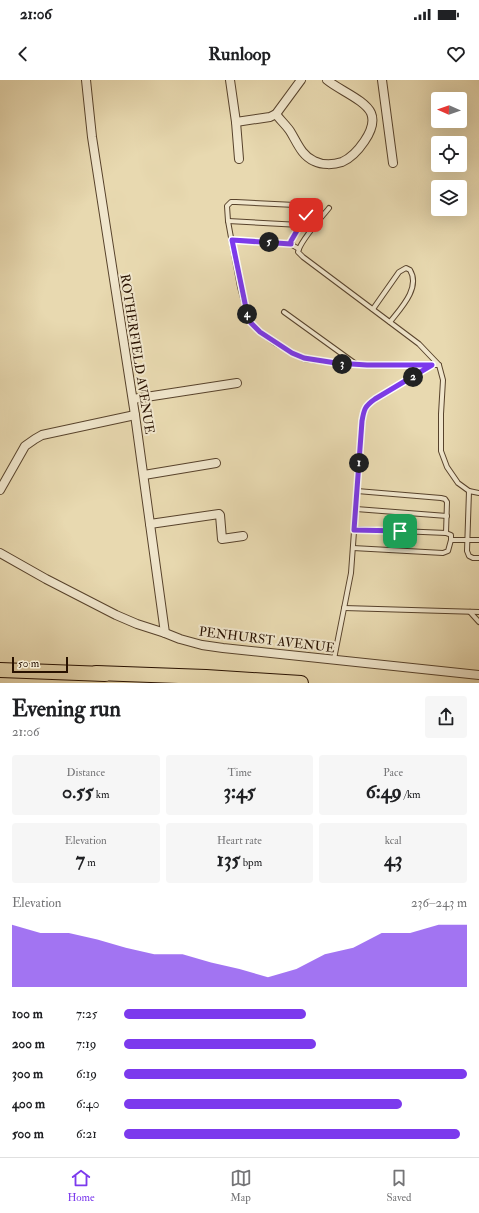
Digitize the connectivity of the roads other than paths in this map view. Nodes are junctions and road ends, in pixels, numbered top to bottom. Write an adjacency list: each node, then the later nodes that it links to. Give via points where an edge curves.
1 (86, 80): 23 (street, ROTHERFIELD AVENUE)
2 (230, 80): 7 (street)
3 (301, 80): 6 (street)
4 (327, 80): 6 (street, via 361,102 372,114 372,125 367,136 350,157 332,164 321,164 313,160 300,149)
5 (382, 80): 9 (street)
6 (276, 114): 7 (street)
7 (236, 122): 8 (street)
8 (239, 159)
9 (393, 163)
10 (328, 208): 15 (lane)
11 (228, 221): 12 (lane); 12 (lane, via 227,206 231,202 295,205 301,206 306,212); 13 (lane)
12 (300, 225): 14 (lane)
13 (232, 240): 14 (lane); 19 (lane, via 247,313 255,328 275,343 304,358)
14 (291, 244): 15 (lane)
15 (299, 249): 16 (lane, via 298,252 303,257)
16 (372, 309): 18 (lane); 18 (lane, via 399,272 406,268 410,270 413,280 409,295)
17 (284, 312): 19 (lane)
18 (390, 322): 21 (lane, via 419,344)
19 (356, 364): 20 (lane)
20 (432, 365): 21 (lane); 28 (lane, via 375,399 364,409)
21 (439, 365): 29 (lane, via 443,380 441,450 446,467 452,476 461,487)
22 (237, 383): 23 (street)
23 (133, 399): 24 (street, ROTHERFIELD AVENUE)
24 (136, 415): 26 (street, ROTHERFIELD AVENUE); 27 (street, via 42,435 25,446)
25 (216, 463): 26 (street)
26 (144, 475): 33 (street, ROTHERFIELD AVENUE)
27 (0, 490)
28 (357, 491): 31 (lane); 32 (lane, via 445,499)
29 (469, 491): 30 (lane); 38 (lane)
30 (479, 493)
31 (356, 509): 32 (lane); 34 (lane)
32 (446, 516): 35 (lane)
33 (150, 524): 36 (street, via 219,514 222,538); 47 (street, ROTHERFIELD AVENUE)
34 (354, 530): 35 (lane); 40 (lane)
35 (446, 533): 37 (lane, via 451,535)
36 (243, 536)
37 (451, 540): 38 (lane); 40 (lane, via 448,551 443,553)
38 (467, 540): 39 (lane); 42 (lane, via 468,556)
39 (479, 540)
40 (353, 548): 43 (lane)
41 (0, 553): 47 (street, PENHURST AVENUE, via 116,615)
42 (479, 558)
43 (344, 608): 44 (lane); 48 (lane)
44 (470, 612): 45 (lane); 46 (lane)
45 (479, 612)
46 (479, 622)
47 (165, 633): 48 (street, PENHURST AVENUE, via 202,645)
48 (334, 660): 51 (street, PENHURST AVENUE)
49 (0, 670): 50 (highway)
50 (96, 674): 52 (highway); 53 (highway, via 206,676)
51 (479, 675)
52 (183, 683)
53 (301, 683)

